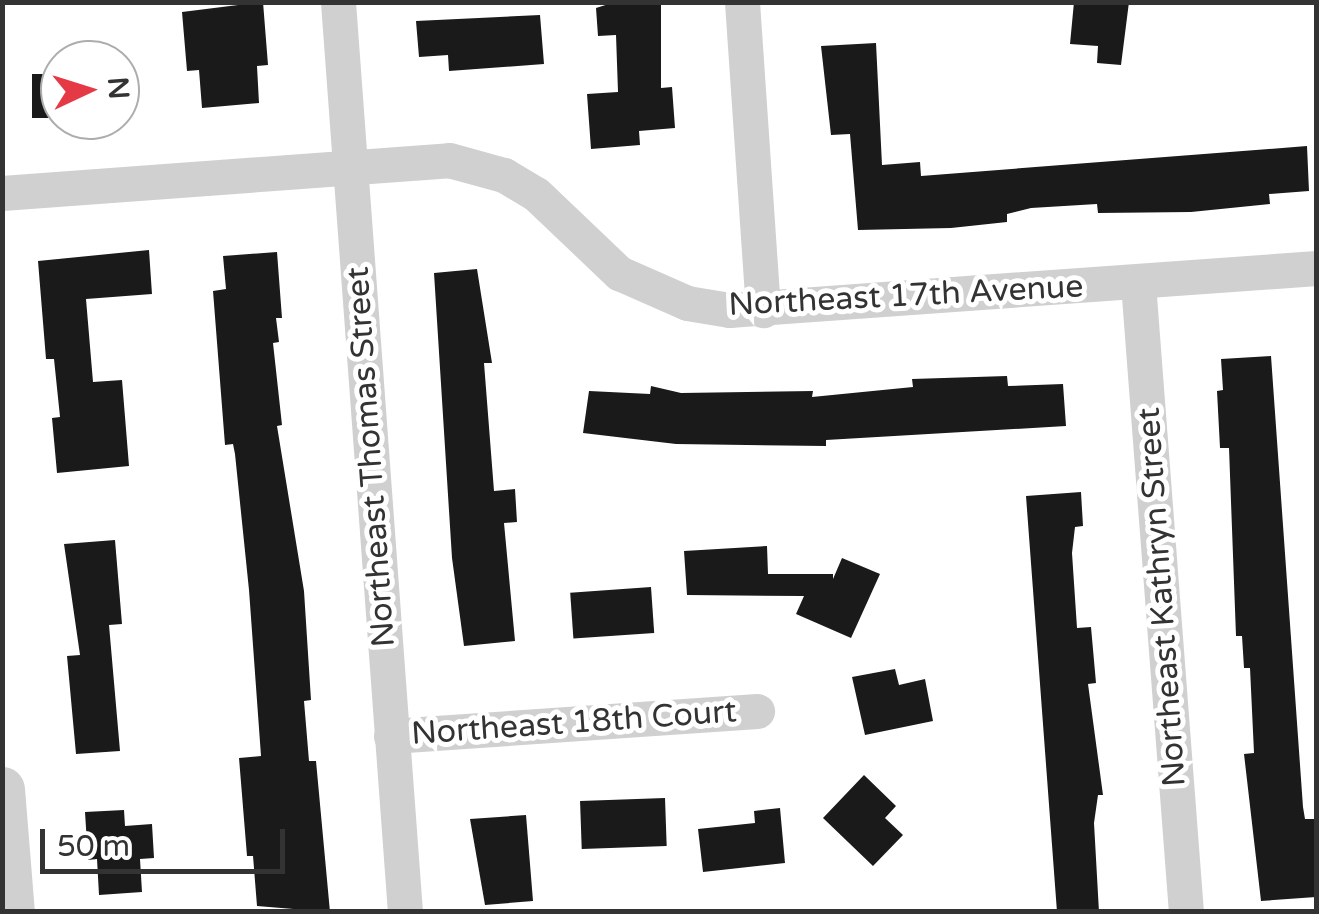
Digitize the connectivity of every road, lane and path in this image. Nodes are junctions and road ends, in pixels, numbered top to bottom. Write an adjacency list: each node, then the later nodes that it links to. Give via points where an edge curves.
1 (338, 2): 3 (street, Northeast Thomas Street)
2 (742, 2): 7 (street)
3 (350, 167): 4 (street, Northeast 17th Avenue); 7 (street, Northeast 17th Avenue, via 449,160 477,165 536,194 619,273 652,290 688,304); 9 (street, Northeast Thomas Street)
4 (2, 193)
5 (1316, 268): 6 (street, Northeast 17th Avenue)
6 (1138, 283): 7 (street, Northeast 17th Avenue); 13 (street, Northeast Kathryn Street)
7 (763, 310)
8 (758, 710): 9 (street, Northeast 18th Court)
9 (392, 736): 12 (street, Northeast Thomas Street)
10 (2, 789): 11 (street)
11 (12, 912)
12 (405, 912)
13 (1186, 912)

